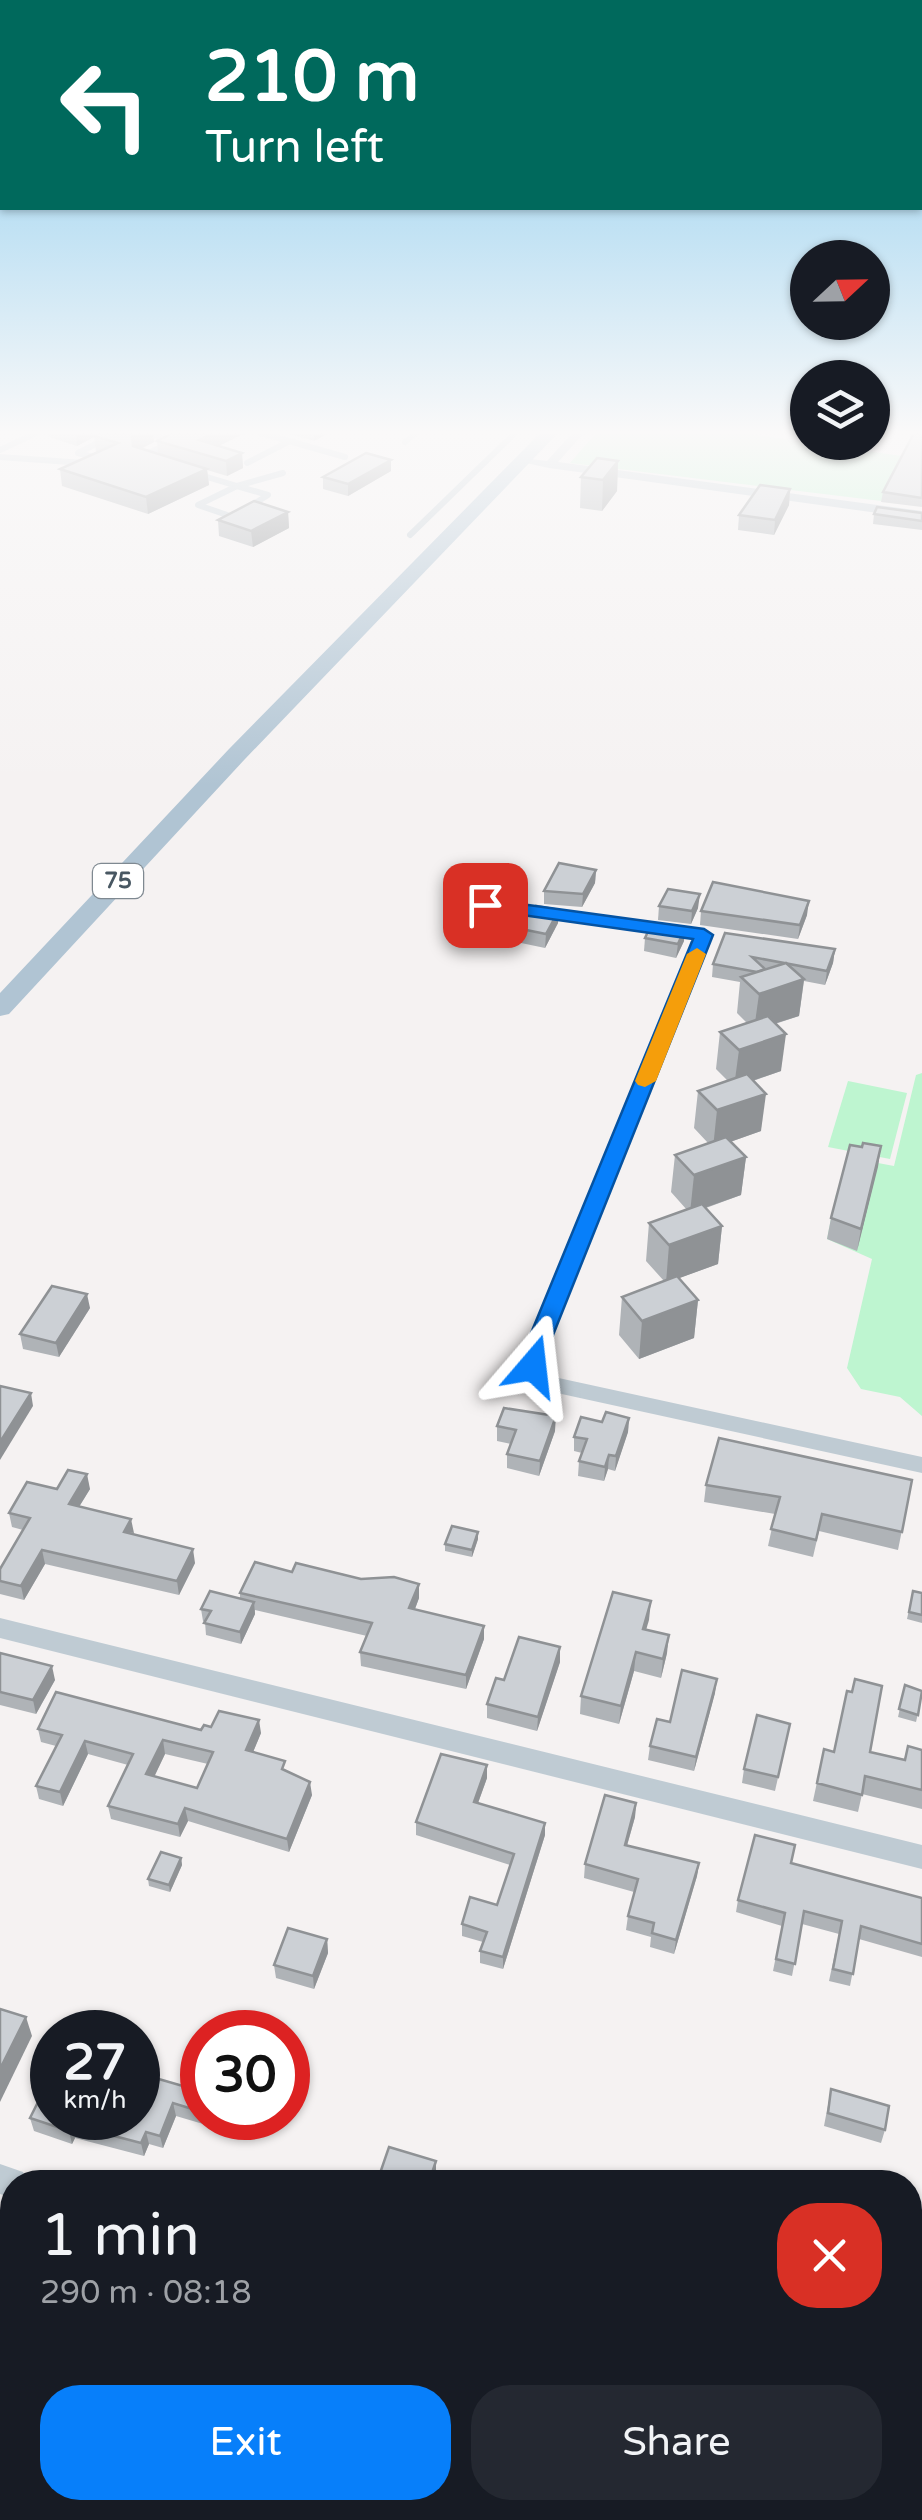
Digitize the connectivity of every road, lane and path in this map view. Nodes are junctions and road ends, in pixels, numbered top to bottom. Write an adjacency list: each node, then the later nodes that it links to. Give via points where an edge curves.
1 (436, 551): 3 (main road, 75)
2 (504, 908): 4 (street, via 713,936 533,1366 548,1382)
3 (0, 1008)
4 (922, 1465)
5 (0, 1628): 6 (street)
6 (922, 1857)

